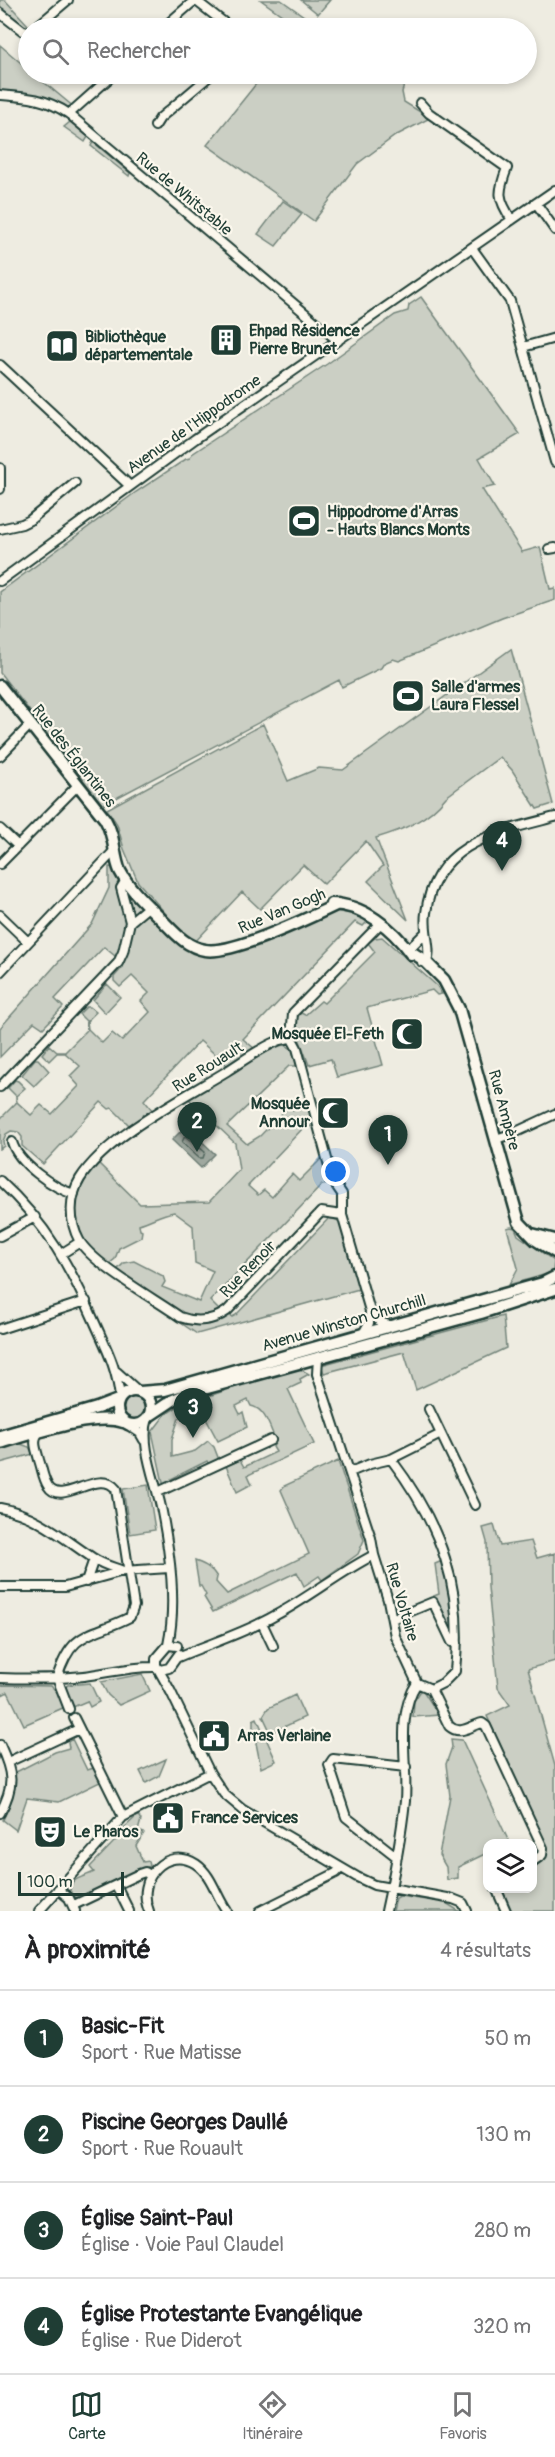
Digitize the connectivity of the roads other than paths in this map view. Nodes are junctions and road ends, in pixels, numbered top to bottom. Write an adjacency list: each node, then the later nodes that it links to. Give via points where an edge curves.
1 (68, 0): 4 (street)
2 (195, 0): 5 (street); 6 (street)
3 (0, 13): 7 (street)
4 (47, 18)
5 (174, 18)
6 (218, 18)
7 (18, 27)
8 (103, 84): 12 (street)
9 (200, 84): 13 (street)
10 (0, 95): 12 (street, Rue de Whitstable, via 52,103)
11 (420, 103): 16 (street, via 507,168 499,195)
12 (69, 114): 20 (street, Rue de Whitstable)
13 (155, 126)
14 (555, 190): 15 (street, Avenue de l'Hippodrome)
15 (536, 203): 16 (street, Avenue de l'Hippodrome); 17 (street)
16 (512, 220): 18 (street, Avenue de l'Hippodrome)
17 (555, 230)
18 (472, 248): 20 (street, Avenue de l'Hippodrome); 21 (street, via 508,297)
19 (555, 338): 21 (street)
20 (338, 341): 26 (street, Avenue de l'Hippodrome)
21 (523, 347): 23 (street)
22 (0, 365): 26 (street)
23 (555, 460)
24 (0, 468): 27 (street)
25 (75, 483): 28 (street, via 30,520)
26 (130, 486): 29 (street, Avenue de l'Hippodrome)
27 (0, 489)
28 (0, 529)
29 (0, 581)
30 (0, 686): 31 (main road, Rue des Églantines)
31 (30, 725): 32 (street); 33 (main road, Rue des Églantines)
32 (0, 756)
33 (78, 785): 36 (street); 37 (main road, Rue des Églantines, via 105,819)
34 (555, 817): 45 (street, via 482,838 453,857 428,895)
35 (0, 829): 36 (street)
36 (18, 846): 38 (street)
37 (116, 849): 39 (main road, Rue Van Gogh); 46 (street)
38 (0, 864)
39 (126, 880): 41 (main road, Rue Van Gogh); 43 (street, via 121,888)
40 (338, 904): 41 (main road, Rue Van Gogh, via 242,945 217,951 184,941); 44 (main road, Rue Ampère, via 363,910)
41 (148, 907): 43 (street)
42 (0, 915): 46 (street)
43 (130, 922): 51 (street, via 118,963)
44 (380, 924): 47 (main road, Rue Ampère); 50 (street, via 293,1012)
45 (425, 933): 47 (street); 48 (street)
46 (28, 942): 49 (street)
47 (408, 950): 48 (main road, Rue Ampère)
48 (425, 959): 53 (main road, Rue Ampère, via 459,1009)
49 (0, 972)
50 (291, 1037): 56 (street, Rue Rouault, via 258,1052 133,1130 90,1165); 57 (street, via 333,1181 342,1194)
51 (0, 1087)
52 (555, 1114): 53 (street)
53 (496, 1139): 59 (main road, Rue Ampère, via 519,1222)
54 (12, 1142): 56 (street, via 21,1157 54,1187)
55 (0, 1181): 58 (street)
56 (74, 1194): 62 (street, Rue Rouault, via 71,1214)
57 (342, 1215): 62 (street, Rue Renoir, via 321,1212 227,1311 193,1322 105,1267); 68 (street)
58 (35, 1217): 60 (street); 64 (street)
59 (528, 1232): 61 (main road); 63 (main road, Rue Ampère)
60 (0, 1236)
61 (555, 1240)
62 (80, 1242): 64 (street)
63 (555, 1251)
64 (61, 1254): 67 (street)
65 (555, 1277): 69 (main road, Avenue Winston Churchill)
66 (555, 1289): 72 (main road, Avenue Winston Churchill)
67 (86, 1301): 70 (street); 74 (street)
68 (370, 1311): 69 (street); 71 (street)
69 (389, 1325): 71 (main road, Avenue Winston Churchill)
70 (0, 1329)
71 (364, 1332): 76 (main road, Avenue Winston Churchill, via 165,1390)
72 (318, 1358): 73 (main road, Avenue Winston Churchill); 75 (street, Rue Voltaire)
73 (300, 1363): 75 (street); 79 (main road, Avenue Winston Churchill, via 189,1393)
74 (117, 1371): 76 (street); 77 (street)
75 (317, 1374): 90 (street, Rue Voltaire)
76 (139, 1391): 77 (main road, via 127,1392); 79 (main road, via 151,1403)
77 (119, 1399): 80 (main road, via 116,1411); 83 (main road)
78 (429, 1409): 82 (street)
79 (149, 1417): 80 (main road, via 139,1425); 85 (street)
80 (125, 1423): 81 (main road, via 111,1419 82,1422); 85 (street)
81 (38, 1433): 84 (main road); 88 (street)
82 (441, 1434): 89 (street); 92 (street)
83 (0, 1436)
84 (18, 1438): 87 (main road); 88 (street)
85 (145, 1440): 91 (street)
86 (271, 1440): 91 (street)
87 (0, 1443)
88 (36, 1449): 97 (street, via 47,1485 54,1492 105,1482 116,1489)
89 (391, 1459): 90 (street); 103 (street, via 417,1495 444,1550 452,1576)
90 (350, 1473): 94 (street, Rue Voltaire)
91 (158, 1492): 96 (street)
92 (475, 1505)
93 (0, 1508): 95 (street, via 47,1526)
94 (374, 1555): 100 (street, Rue Voltaire); 101 (street)
95 (94, 1559): 97 (street); 98 (street)
96 (169, 1568): 97 (street); 102 (street)
97 (126, 1571): 98 (street); 110 (street, via 134,1606 130,1617 76,1641)
98 (86, 1582): 99 (street, via 50,1588)
99 (0, 1587)
100 (392, 1619): 103 (street, via 433,1602 452,1642); 111 (street, Rue Voltaire, via 395,1636)
101 (262, 1623): 105 (street); 106 (street, via 196,1650)
102 (172, 1626): 104 (street); 106 (street)
103 (457, 1643): 113 (street, via 455,1671)
104 (168, 1645): 106 (street); 107 (street)
105 (273, 1646)
106 (178, 1650): 108 (street)
107 (158, 1666): 108 (street); 110 (street); 112 (street)
108 (169, 1668): 112 (street)
109 (0, 1678): 110 (street)
110 (57, 1678): 114 (street)
111 (417, 1683): 113 (street); 119 (street, via 405,1711)
112 (168, 1688): 120 (street)
113 (431, 1689): 124 (street, via 454,1731 482,1723 486,1726 543,1848)
114 (69, 1709)
115 (74, 1718): 116 (street)
116 (79, 1729): 118 (street); 122 (street)
117 (0, 1745): 118 (street)
118 (8, 1762): 121 (street, via 10,1790)
119 (406, 1767): 123 (street); 123 (street, via 333,1759 329,1765 346,1817)
120 (210, 1773): 122 (street); 125 (street, via 224,1794 243,1810)
121 (0, 1814)
122 (123, 1817): 129 (street)
123 (397, 1857): 128 (street)
124 (537, 1858)
125 (341, 1868): 128 (street, via 374,1885); 136 (street)
126 (150, 1875): 127 (street, via 145,1872); 134 (street, via 144,1892); 135 (street, via 173,1861 192,1862 203,1870)
127 (116, 1885): 131 (street); 133 (street)
128 (391, 1888): 137 (street); 138 (street, via 463,1903)
129 (58, 1889): 131 (street); 132 (street)
130 (498, 1893): 139 (street)
131 (74, 1908)
132 (39, 1911)
133 (129, 1911)
134 (149, 1911)
135 (227, 1911)
136 (260, 1911)
137 (386, 1911)
138 (467, 1911)
139 (506, 1911)

